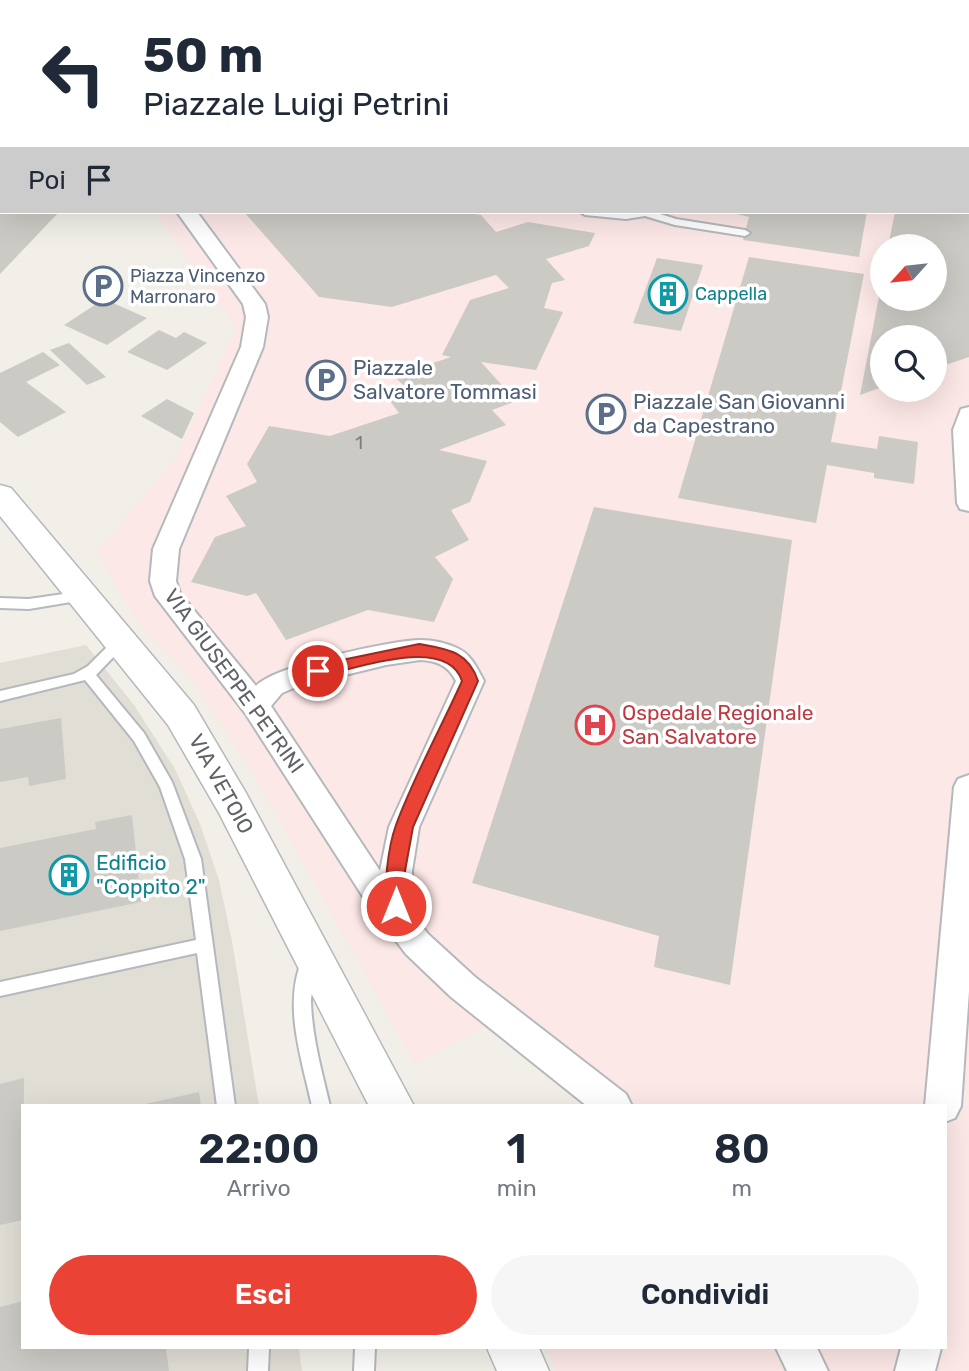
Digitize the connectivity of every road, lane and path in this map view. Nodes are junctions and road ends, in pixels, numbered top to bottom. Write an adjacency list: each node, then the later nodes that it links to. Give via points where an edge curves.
1 (189, 214): 14 (street, VIA GIUSEPPE PETRINI, via 248,292 257,317 252,346 166,549 163,581 179,613)
2 (602, 214): 3 (lane)
3 (632, 214)
4 (652, 214): 5 (lane)
5 (745, 233)
6 (967, 421): 8 (street)
7 (0, 495): 9 (street, VIA VETOIO)
8 (969, 503)
9 (85, 596): 10 (lane); 11 (street, VIA VETOIO)
10 (0, 603)
11 (121, 640): 12 (lane); 20 (street, VIA VETOIO, via 181,715 208,758)
12 (87, 673): 13 (lane); 19 (lane, via 139,737 167,786 193,859)
13 (0, 696)
14 (255, 705): 16 (street, via 272,686 286,680 398,652 433,651 457,660 470,681); 17 (street, VIA GIUSEPPE PETRINI)
15 (969, 787): 26 (street)
16 (400, 840): 17 (street, via 391,852 372,859); 18 (street)
17 (348, 847): 18 (street, VIA GIUSEPPE PETRINI)
18 (398, 921): 25 (street, VIA GIUSEPPE PETRINI, via 463,987)
19 (204, 945): 21 (lane); 22 (lane)
20 (313, 957): 23 (lane, via 303,990 304,1020); 24 (street, VIA VETOIO)
21 (0, 989)
22 (226, 1104)
23 (321, 1104)
24 (391, 1104)
25 (611, 1104)
26 (943, 1104)
27 (259, 1349): 32 (lane)
28 (365, 1349): 33 (lane)
29 (513, 1349): 34 (street)
30 (797, 1349): 35 (street)
31 (921, 1349): 36 (street)
32 (258, 1371)
33 (364, 1371)
34 (524, 1371)
35 (808, 1371)
36 (915, 1371)

